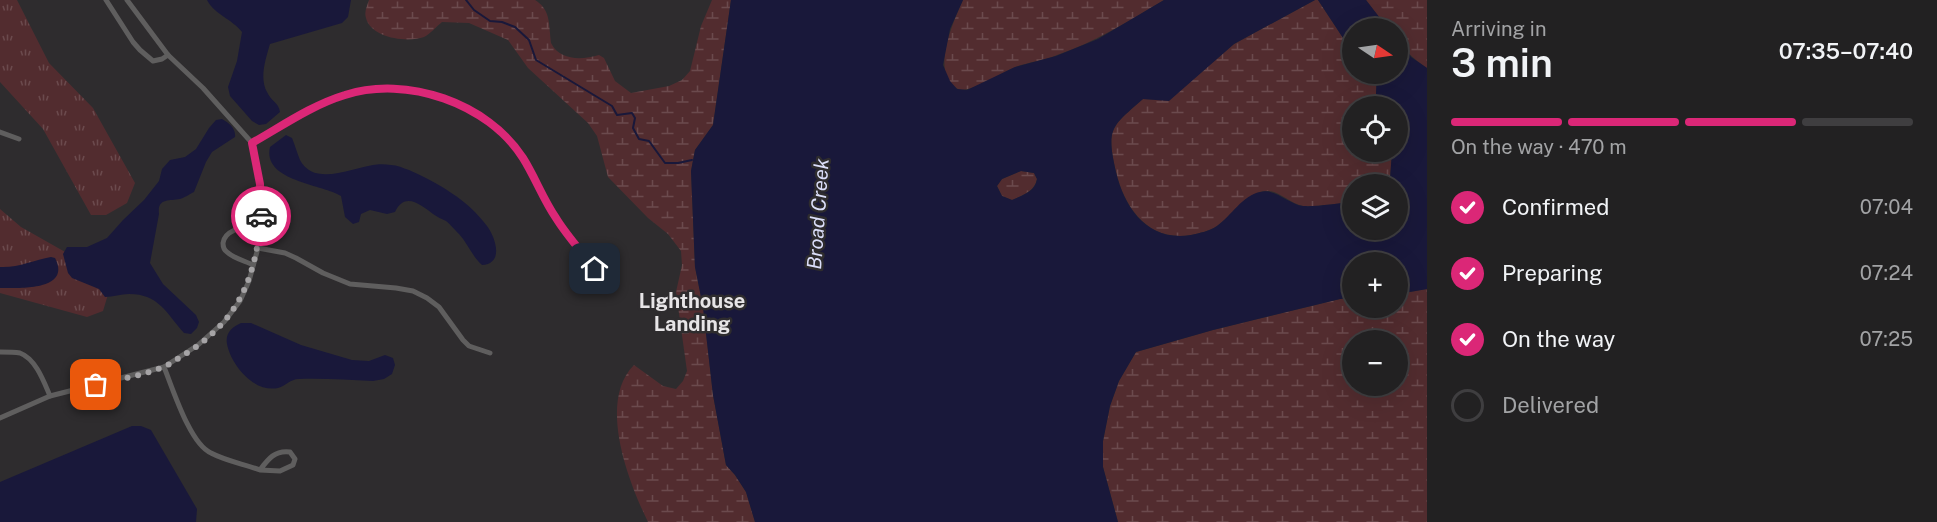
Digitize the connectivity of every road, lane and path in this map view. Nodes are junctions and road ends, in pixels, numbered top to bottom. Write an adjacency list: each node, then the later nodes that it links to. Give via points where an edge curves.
1 (106, 0): 3 (street, via 140,50 153,61)
2 (127, 0): 3 (street)
3 (168, 55): 6 (street, via 204,88)
4 (0, 132): 5 (street)
5 (19, 139)
6 (252, 143): 7 (street, via 260,184); 10 (street, via 319,106 375,88 401,89 450,101 477,114 507,138 556,218)
7 (260, 224): 8 (street); 9 (street, via 232,231 223,242 227,252)
8 (258, 248): 9 (street); 12 (street, via 291,255 350,284 413,291 439,307 469,346)
9 (253, 265): 13 (street, via 240,301 224,322)
10 (595, 269)
11 (0, 352): 14 (street, via 20,353 30,360)
12 (490, 353)
13 (164, 367): 14 (street); 16 (street, via 200,445 209,453)
14 (50, 396): 15 (street)
15 (0, 418)
16 (260, 470): 16 (street, via 280,471 293,465 295,459 290,452 278,452)

